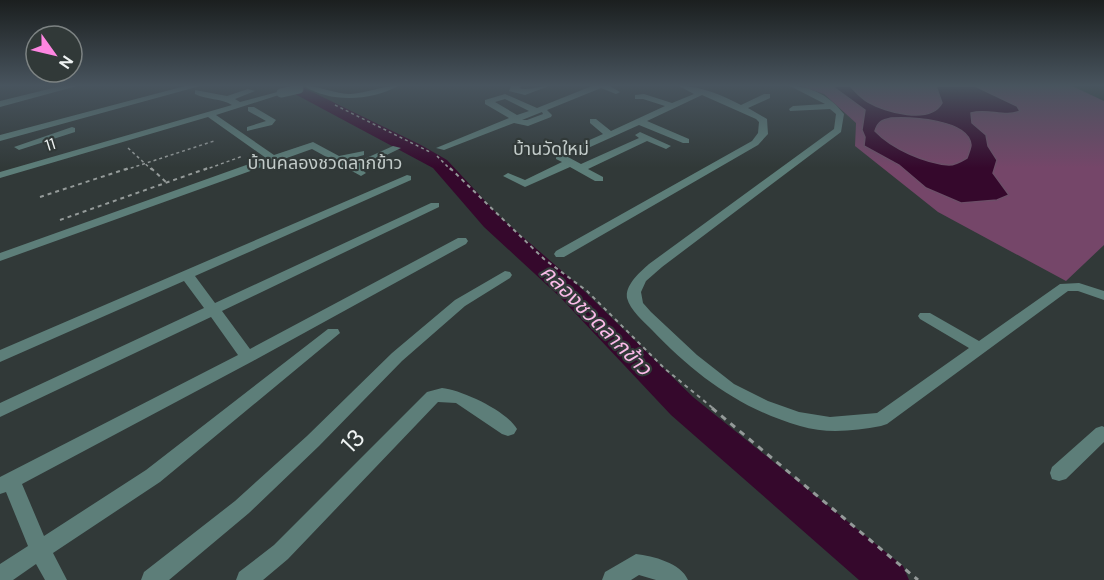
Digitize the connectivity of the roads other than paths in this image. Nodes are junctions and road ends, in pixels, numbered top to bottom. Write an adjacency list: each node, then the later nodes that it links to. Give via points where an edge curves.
1 (100, 113): 15 (street)
2 (208, 113): 25 (street, 11); 27 (street)
3 (258, 113): 14 (street, via 272,120)
4 (507, 113): 10 (street)
5 (527, 113): 10 (street)
6 (544, 113): 10 (street, via 548,115 524,123)
7 (656, 113): 12 (street)
8 (750, 113): 38 (street, via 764,122 763,134 755,143)
9 (839, 113): 46 (street, via 838,130 642,277 635,304 650,322 725,386 760,405 801,420 827,424 881,419)
10 (515, 118): 24 (street)
11 (593, 121): 16 (street)
12 (638, 121): 13 (street); 19 (street)
13 (623, 128): 16 (street); 18 (street)
14 (250, 129)
15 (16, 134): 17 (street); 20 (street, via 18,141)
16 (609, 134): 30 (street, via 560,157)
17 (0, 138)
18 (647, 138): 21 (street); 30 (street)
19 (686, 141)
20 (0, 146)
21 (666, 146)
22 (19, 147): 25 (street, via 71,128)
23 (396, 148): 28 (street, via 357,171)
24 (441, 148)
25 (83, 150): 31 (street, 11)
26 (361, 153): 28 (street)
27 (273, 159): 28 (street, via 313,146); 29 (street)
28 (338, 159)
29 (256, 166): 32 (street); 39 (street)
30 (574, 166): 33 (street, via 525,184); 35 (street)
31 (0, 175)
32 (266, 176)
33 (507, 176)
34 (407, 178): 40 (street)
35 (599, 179)
36 (435, 205): 43 (street)
37 (462, 241): 48 (street)
38 (560, 254)
39 (0, 257)
40 (187, 275): 43 (street); 47 (street)
41 (505, 275): 57 (street, via 460,303 397,357 242,507)
42 (1104, 296): 46 (street, via 1079,287 1065,287)
43 (213, 311): 48 (street); 49 (street)
44 (925, 316): 46 (street)
45 (333, 333): 54 (street, via 153,476)
46 (980, 348)
47 (0, 356)
48 (248, 357): 53 (street)
49 (0, 410)
50 (508, 429): 58 (street, 13, via 466,402 447,394 433,397 281,552)
51 (1103, 433): 52 (street)
52 (1059, 473)
53 (5, 483): 54 (street)
54 (40, 550): 55 (street); 56 (street)
55 (0, 576)
56 (56, 580)
57 (152, 580)
58 (247, 580)
59 (613, 580): 60 (street, via 636,564 651,566)
60 (676, 580)

